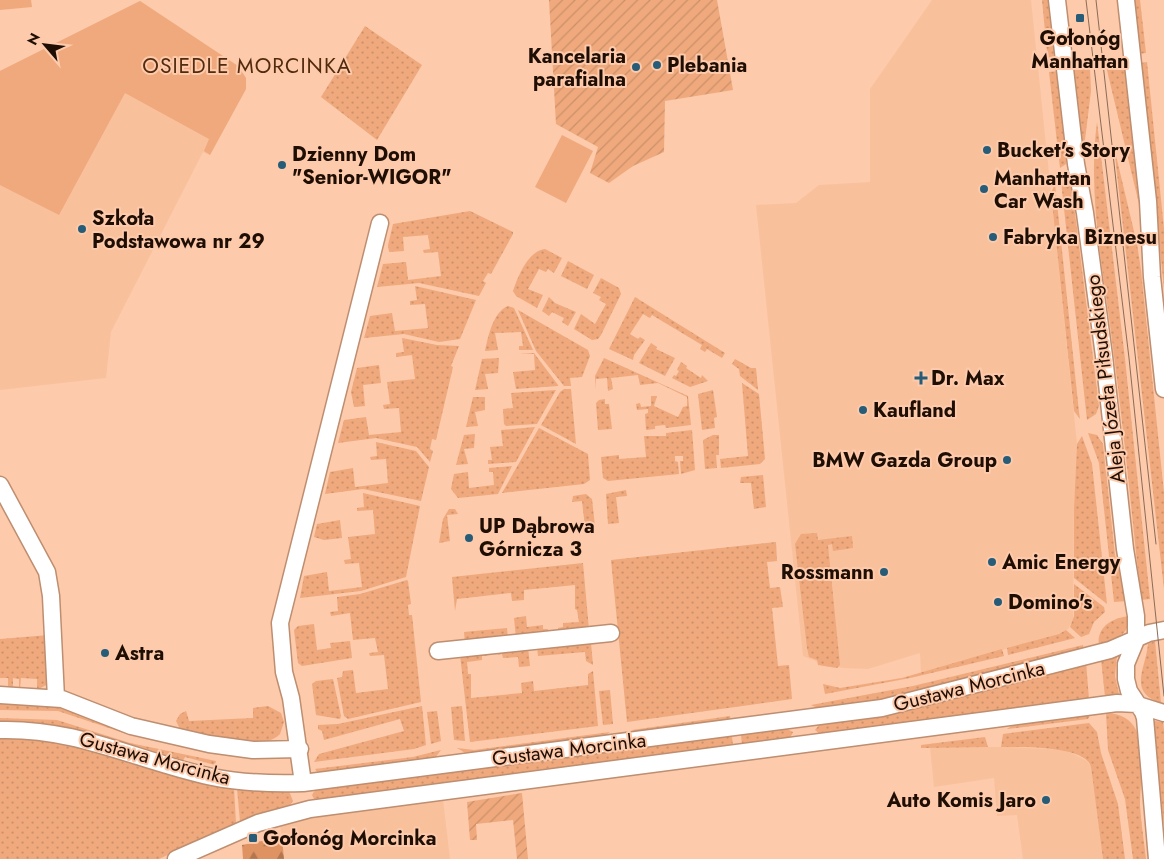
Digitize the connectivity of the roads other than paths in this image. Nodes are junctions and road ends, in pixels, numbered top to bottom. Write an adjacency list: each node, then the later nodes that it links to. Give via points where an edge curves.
1 (1058, 0): 8 (street, Aleja Józefa Piłsudskiego, via 1134,602)
2 (1126, 0): 4 (street)
3 (380, 223): 17 (street, via 280,623 285,677 292,698)
4 (1164, 389)
5 (0, 484): 11 (street, via 47,572)
6 (1164, 630): 8 (street, Gustawa Morcinka)
7 (611, 633): 9 (street)
8 (1136, 640): 12 (street, via 1125,674 1129,691); 14 (street, Gustawa Morcinka, via 1110,650 919,700)
9 (438, 651)
10 (0, 695): 11 (street)
11 (56, 698): 17 (street, via 130,726 192,741 253,750)
12 (1137, 704): 13 (street, Gustawa Morcinka); 16 (street, Gustawa Morcinka, via 1117,703); 20 (street, via 1144,712 1146,723)
13 (1164, 713)
14 (803, 719): 16 (street); 18 (street, Gustawa Morcinka)
15 (0, 730): 18 (street, Gustawa Morcinka, via 39,730 70,736 224,779)
16 (806, 744): 19 (street, Gustawa Morcinka, via 305,810 241,829)
17 (300, 750): 18 (street)
18 (303, 783)
19 (176, 859)
20 (1157, 859)

